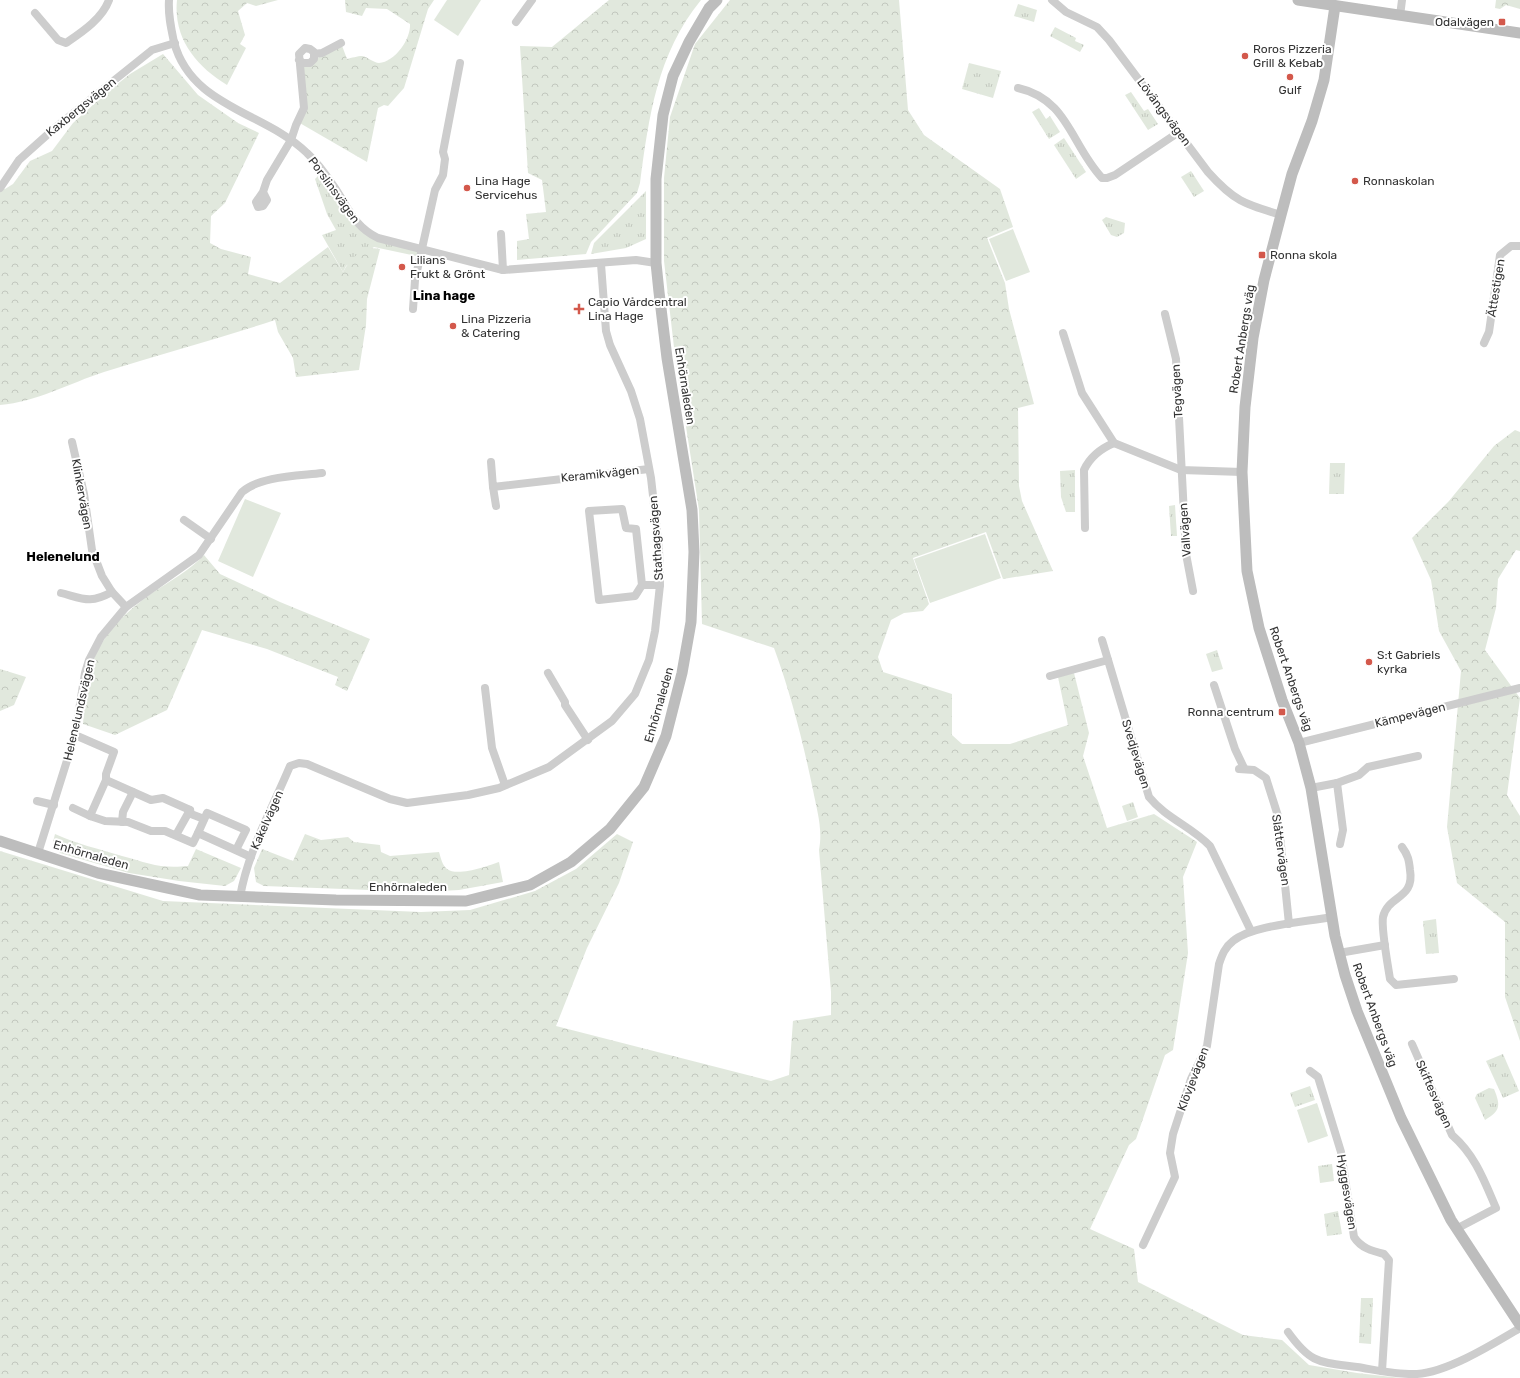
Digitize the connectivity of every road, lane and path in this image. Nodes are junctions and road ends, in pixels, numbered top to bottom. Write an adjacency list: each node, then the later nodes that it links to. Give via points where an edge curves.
1 (109, 0): 9 (street, via 106,8 84,30 66,43 58,40)
2 (170, 0): 13 (street, Porslinsvägen, via 170,24)
3 (532, 0): 11 (street)
4 (717, 0): 25 (street, Enhörnaleden, via 697,28 676,69 663,115 656,179)
5 (1052, 0): 17 (street, Lövängsvägen, via 1066,12 1097,27)
6 (1298, 0): 8 (street)
7 (1402, 0): 10 (street)
8 (1335, 6): 10 (street); 21 (street, Robert Anbergs väg, via 1324,80)
9 (35, 13)
10 (1400, 16): 12 (street)
11 (516, 22)
12 (1520, 33)
13 (175, 43): 18 (street, Porslinsvägen, via 182,62 204,89); 19 (street, Kaxbergsvägen, via 152,50 56,127 19,160)
14 (341, 43): 18 (street, via 322,53 314,54 314,59 310,63 304,64 299,60 304,108)
15 (460, 63): 24 (street, via 443,152 443,175 435,190)
16 (1018, 88): 17 (street, via 1039,95 1056,108 1064,117 1089,162 1102,178 1115,175)
17 (1178, 132): 21 (street, Lövängsvägen, via 1208,172 1236,199)
18 (292, 140): 20 (street, via 267,180); 24 (street, Porslinsvägen, via 323,171 363,230 378,238)
19 (0, 188)
20 (263, 192)
21 (1281, 215): 37 (street, Robert Anbergs väg, via 1264,280 1249,363)
22 (501, 234): 27 (street)
23 (1520, 246): 31 (street, Ättestigen, via 1511,246 1500,255 1489,332)
24 (423, 248): 27 (street, Porslinsvägen); 28 (street)
25 (656, 263): 26 (street, Porslinsvägen, via 636,260); 82 (street, Enhörnaleden, via 667,358 692,510 694,552 691,622 682,673 666,736 644,787 610,829 571,862 530,885 466,901)
26 (601, 264): 27 (street, Porslinsvägen); 35 (street, Stathagsvägen, via 606,331 640,419)
27 (503, 270)
28 (413, 310)
29 (1165, 314): 36 (street, Tegvägen, via 1176,359)
30 (1063, 333): 33 (street, via 1082,393)
31 (1484, 343)
32 (72, 442): 47 (street, Klinkervägen, via 84,494 92,550 102,576)
33 (1114, 443): 36 (street); 42 (street, via 1093,457 1084,470)
34 (491, 462): 39 (street)
35 (649, 469): 39 (street, Keramikvägen); 45 (street, Stathagsvägen, via 659,549)
36 (1181, 470): 37 (street); 46 (street, Vallvägen, via 1186,554)
37 (1242, 472): 59 (street, Robert Anbergs väg, via 1245,542 1253,603 1269,662)
38 (322, 473): 43 (street, Helenelundsvägen, via 261,481 249,486 242,492)
39 (493, 486): 40 (street)
40 (496, 506)
41 (184, 520): 43 (street)
42 (1085, 528)
43 (212, 539): 49 (street, Helenelundsvägen, via 199,555)
44 (642, 585): 44 (street, via 636,529 626,528 622,509 589,511 599,600 635,596); 45 (street)
45 (660, 585): 58 (street, Stathagsvägen, via 655,631 649,660 640,684 620,713)
46 (1192, 591)
47 (112, 592): 48 (street, via 90,600); 49 (street, Klinkervägen)
48 (61, 593)
49 (126, 607): 57 (street, Helenelundsvägen, via 100,637 89,660)
50 (1102, 640): 51 (street, Svedjevägen)
51 (1108, 660): 53 (street); 85 (street, Svedjevägen, via 1149,797 1158,809 1201,836 1210,846)
52 (548, 673): 58 (street)
53 (1050, 676)
54 (1214, 685): 84 (street, Slåttervägen, via 1241,769 1254,770 1266,778 1278,816)
55 (485, 688): 64 (street, via 492,748)
56 (1520, 688): 59 (street, Kämpevägen)
57 (75, 735): 62 (street, via 114,752); 68 (street, Helenelundsvägen)
58 (588, 740): 64 (street, Stathagsvägen, via 549,767)
59 (1299, 743): 65 (street, Robert Anbergs väg)
60 (1418, 756): 63 (street, via 1368,767 1359,775)
61 (314, 767): 64 (street, Stathagsvägen, via 390,799 407,803 454,798); 81 (street, Kakelvägen, via 299,763 290,766)
62 (106, 780): 66 (street); 71 (street)
63 (1337, 783): 65 (street); 77 (street, via 1343,830)
64 (505, 785)
65 (1311, 788): 83 (street, Robert Anbergs väg, via 1322,842)
66 (133, 792): 70 (street, via 151,800 163,798); 73 (street, via 123,812)
67 (37, 801): 68 (street)
68 (54, 805): 80 (street, Helenelundsvägen)
69 (73, 808): 71 (street)
70 (190, 810): 72 (street, via 191,814); 75 (street)
71 (90, 816): 73 (street, via 105,821)
72 (204, 819): 74 (street); 79 (street, via 207,813 246,830)
73 (122, 822): 75 (street)
74 (198, 833): 75 (street, via 192,843); 79 (street)
75 (176, 835)
76 (0, 841): 80 (street, Enhörnaleden)
77 (1340, 844)
78 (1402, 847): 86 (street, via 1409,856 1412,880 1407,891 1391,904 1383,917)
79 (236, 850): 81 (street)
80 (38, 853): 82 (street, Enhörnaleden, via 98,873 148,885 200,895)
81 (251, 857): 82 (street, Kakelvägen)
82 (240, 897)
83 (1332, 917): 84 (street, Klövjevägen); 87 (street, Robert Anbergs väg)
84 (1289, 924): 85 (street, Klövjevägen)
85 (1250, 931): 92 (street, Klövjevägen, via 1227,946 1220,960 1207,1046 1191,1079 1173,1134 1170,1153 1175,1177)
86 (1385, 944): 87 (street); 88 (street, via 1390,979 1396,985)
87 (1340, 953): 91 (street, Robert Anbergs väg, via 1357,1011 1401,1118)
88 (1454, 979)
89 (1412, 1044): 91 (street, Skiftesvägen, via 1452,1135 1463,1144 1478,1166 1496,1208)
90 (1310, 1071): 95 (street, Hyggesvägen, via 1318,1076 1341,1152 1354,1237 1360,1245 1384,1254 1389,1260)
91 (1456, 1229): 93 (street, Robert Anbergs väg, via 1486,1271)
92 (1143, 1245)
93 (1520, 1327): 95 (street, via 1481,1351 1436,1370 1418,1374)
94 (1288, 1332): 95 (street, via 1300,1349 1319,1361)
95 (1382, 1371)

